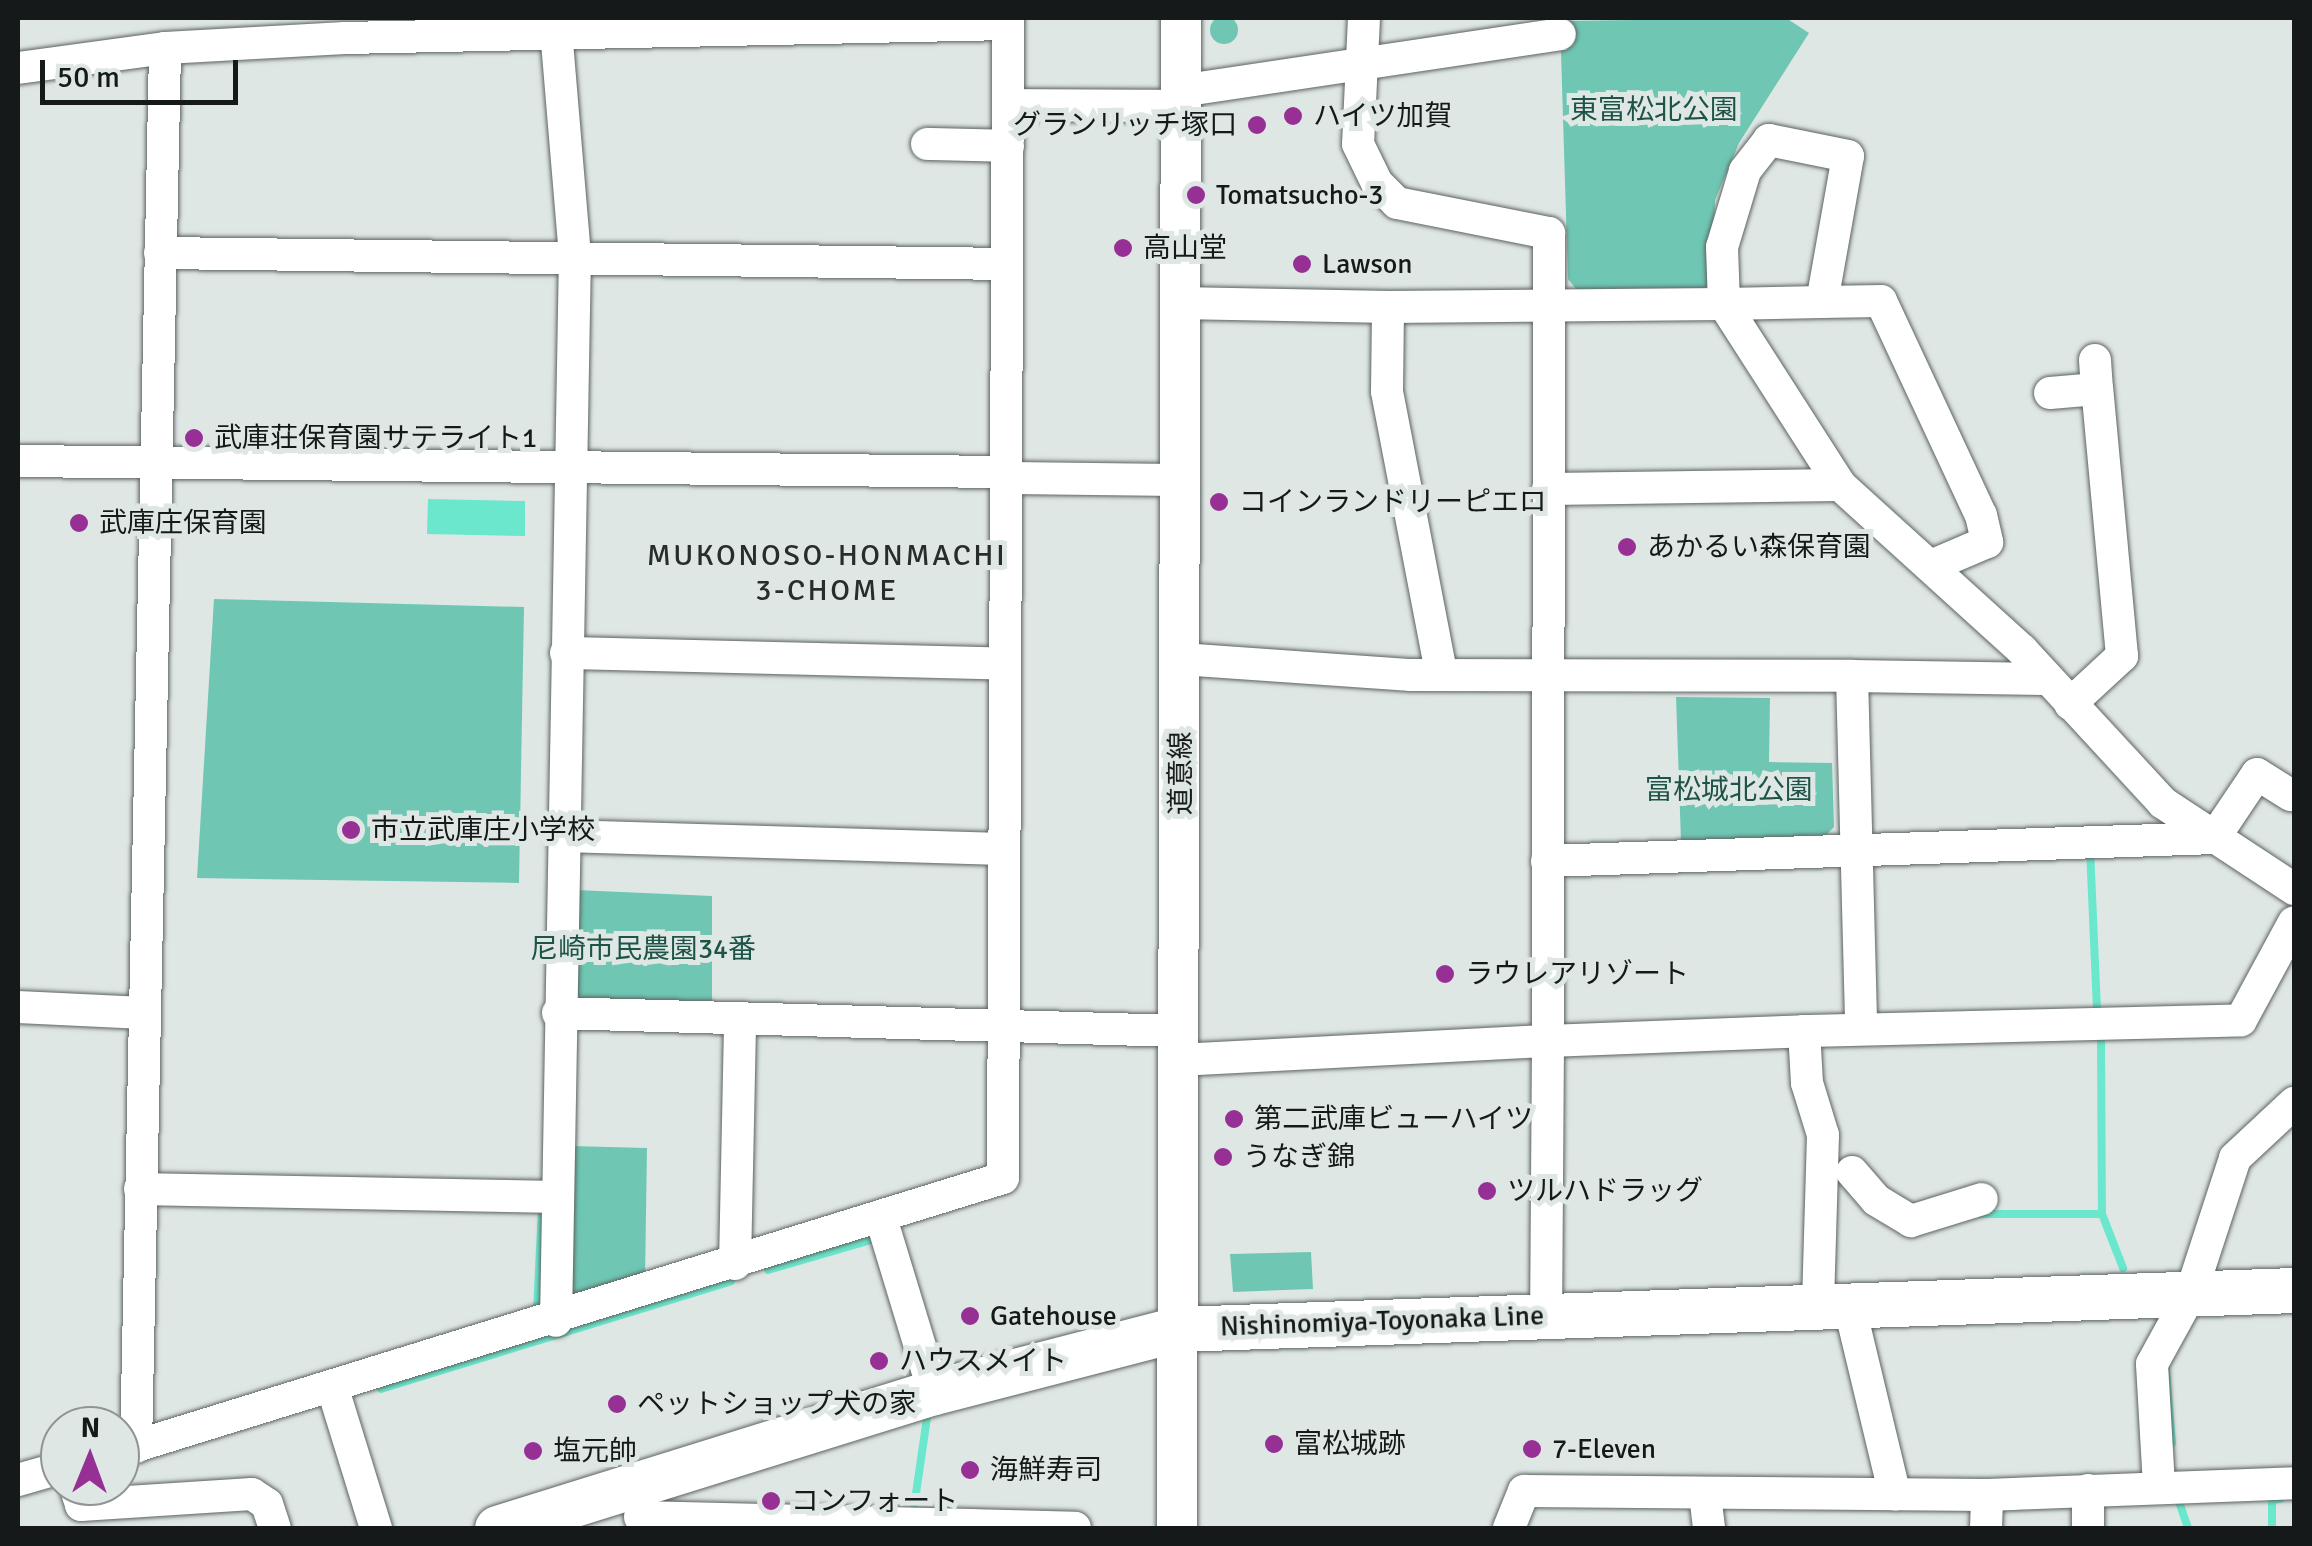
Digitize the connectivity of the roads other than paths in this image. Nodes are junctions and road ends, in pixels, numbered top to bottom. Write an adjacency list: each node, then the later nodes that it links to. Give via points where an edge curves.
1 (1181, 18): 9 (street, 道意線)
2 (1364, 18): 7 (street)
3 (1008, 21): 4 (street); 10 (street)
4 (550, 29): 6 (street); 14 (street)
5 (1560, 34): 7 (street)
6 (165, 48): 8 (street); 13 (street)
7 (1364, 62): 9 (street); 19 (street, via 1358,144 1377,183 1397,203 1549,234)
8 (18, 68)
9 (1180, 98): 10 (street); 17 (street, 道意線)
10 (1008, 105): 12 (street)
11 (927, 144): 12 (street)
12 (1008, 146): 15 (street)
13 (160, 253): 14 (street); 23 (street)
14 (575, 254): 15 (street); 24 (street)
15 (1007, 264): 25 (street)
16 (1822, 302): 18 (street); 18 (street, via 1848,156 1769,140 1745,172 1727,220); 29 (street, via 1881,301 1981,515 1987,542)
17 (1182, 303): 20 (street); 26 (street, 道意線)
18 (1724, 304): 19 (street); 27 (street)
19 (1548, 305): 20 (street); 28 (street)
20 (1388, 307): 33 (street, via 1387,391)
21 (2050, 393): 37 (street, via 2096,374 2104,544 2122,656)
22 (18, 461): 23 (street)
23 (154, 466): 24 (street); 47 (street)
24 (571, 472): 25 (street); 30 (street)
25 (1007, 475): 26 (street); 32 (street)
26 (1180, 480): 31 (street, 道意線)
27 (1840, 485): 28 (street); 29 (street)
28 (1548, 488): 34 (street)
29 (1931, 566): 36 (street)
30 (566, 653): 32 (street); 39 (street)
31 (1181, 659): 33 (street); 54 (street, 道意線)
32 (1006, 664): 42 (street)
33 (1441, 672): 34 (street)
34 (1548, 674): 35 (street); 43 (street)
35 (1852, 676): 36 (street); 41 (street)
36 (2044, 679): 37 (street)
37 (2070, 704): 40 (street, via 2163,803)
38 (2291, 794): 40 (street, via 2257,774)
39 (562, 836): 42 (street); 48 (street)
40 (2214, 838): 41 (street); 44 (street)
41 (1858, 848): 43 (street); 50 (street)
42 (1004, 849): 51 (street)
43 (1547, 861): 53 (street)
44 (2294, 889)
45 (2294, 922): 50 (street, via 2241,1020)
46 (18, 1007): 47 (street)
47 (144, 1012): 57 (street)
48 (558, 1013): 49 (street); 58 (street)
49 (740, 1018): 51 (street); 61 (street)
50 (1861, 1028): 52 (street)
51 (1006, 1030): 54 (street); 60 (street, via 1003,1178)
52 (1804, 1031): 53 (street); 64 (street, via 1806,1083 1823,1134)
53 (1548, 1040): 54 (street, via 1313,1058); 65 (street)
54 (1180, 1045): 67 (street, 道意線)
55 (2294, 1103): 63 (street, via 2235,1158)
56 (1852, 1172): 59 (street, via 1876,1200 1911,1221)
57 (140, 1188): 58 (street); 70 (street)
58 (547, 1197): 66 (street)
59 (1982, 1199)
60 (881, 1218): 61 (street); 69 (street)
61 (735, 1264): 66 (street)
62 (2294, 1290): 63 (main road, Nishinomiya-Toyonaka Line)
63 (2191, 1293): 64 (main road, Nishinomiya-Toyonaka Line); 73 (street, via 2160,1350)
64 (1833, 1305): 65 (main road, Nishinomiya-Toyonaka Line); 76 (street)
65 (1546, 1315): 67 (main road, Nishinomiya-Toyonaka Line)
66 (556, 1321): 68 (street)
67 (1178, 1329): 69 (main road, Nishinomiya-Toyonaka Line); 86 (street, 道意線)
68 (332, 1386): 71 (street); 82 (street)
69 (934, 1392): 79 (main road, Nishinomiya-Toyonaka Line)
70 (130, 1406)
71 (140, 1445)
72 (2294, 1482): 73 (street)
73 (2170, 1486): 74 (street)
74 (2088, 1490): 77 (street); 90 (street)
75 (1705, 1494): 76 (street); 87 (street, via 1524,1492); 88 (street)
76 (1895, 1495): 77 (street)
77 (1987, 1495): 89 (street)
78 (140, 1501): 81 (street, via 252,1494 267,1504)
79 (640, 1510): 80 (street); 83 (main road, Nishinomiya-Toyonaka Line)
80 (837, 1526): 84 (street)
81 (275, 1528)
82 (376, 1528)
83 (497, 1528)
84 (924, 1528): 85 (street)
85 (1075, 1528)
86 (1177, 1528)
87 (1509, 1528)
88 (1709, 1528)
89 (1986, 1528)
90 (2088, 1528)

